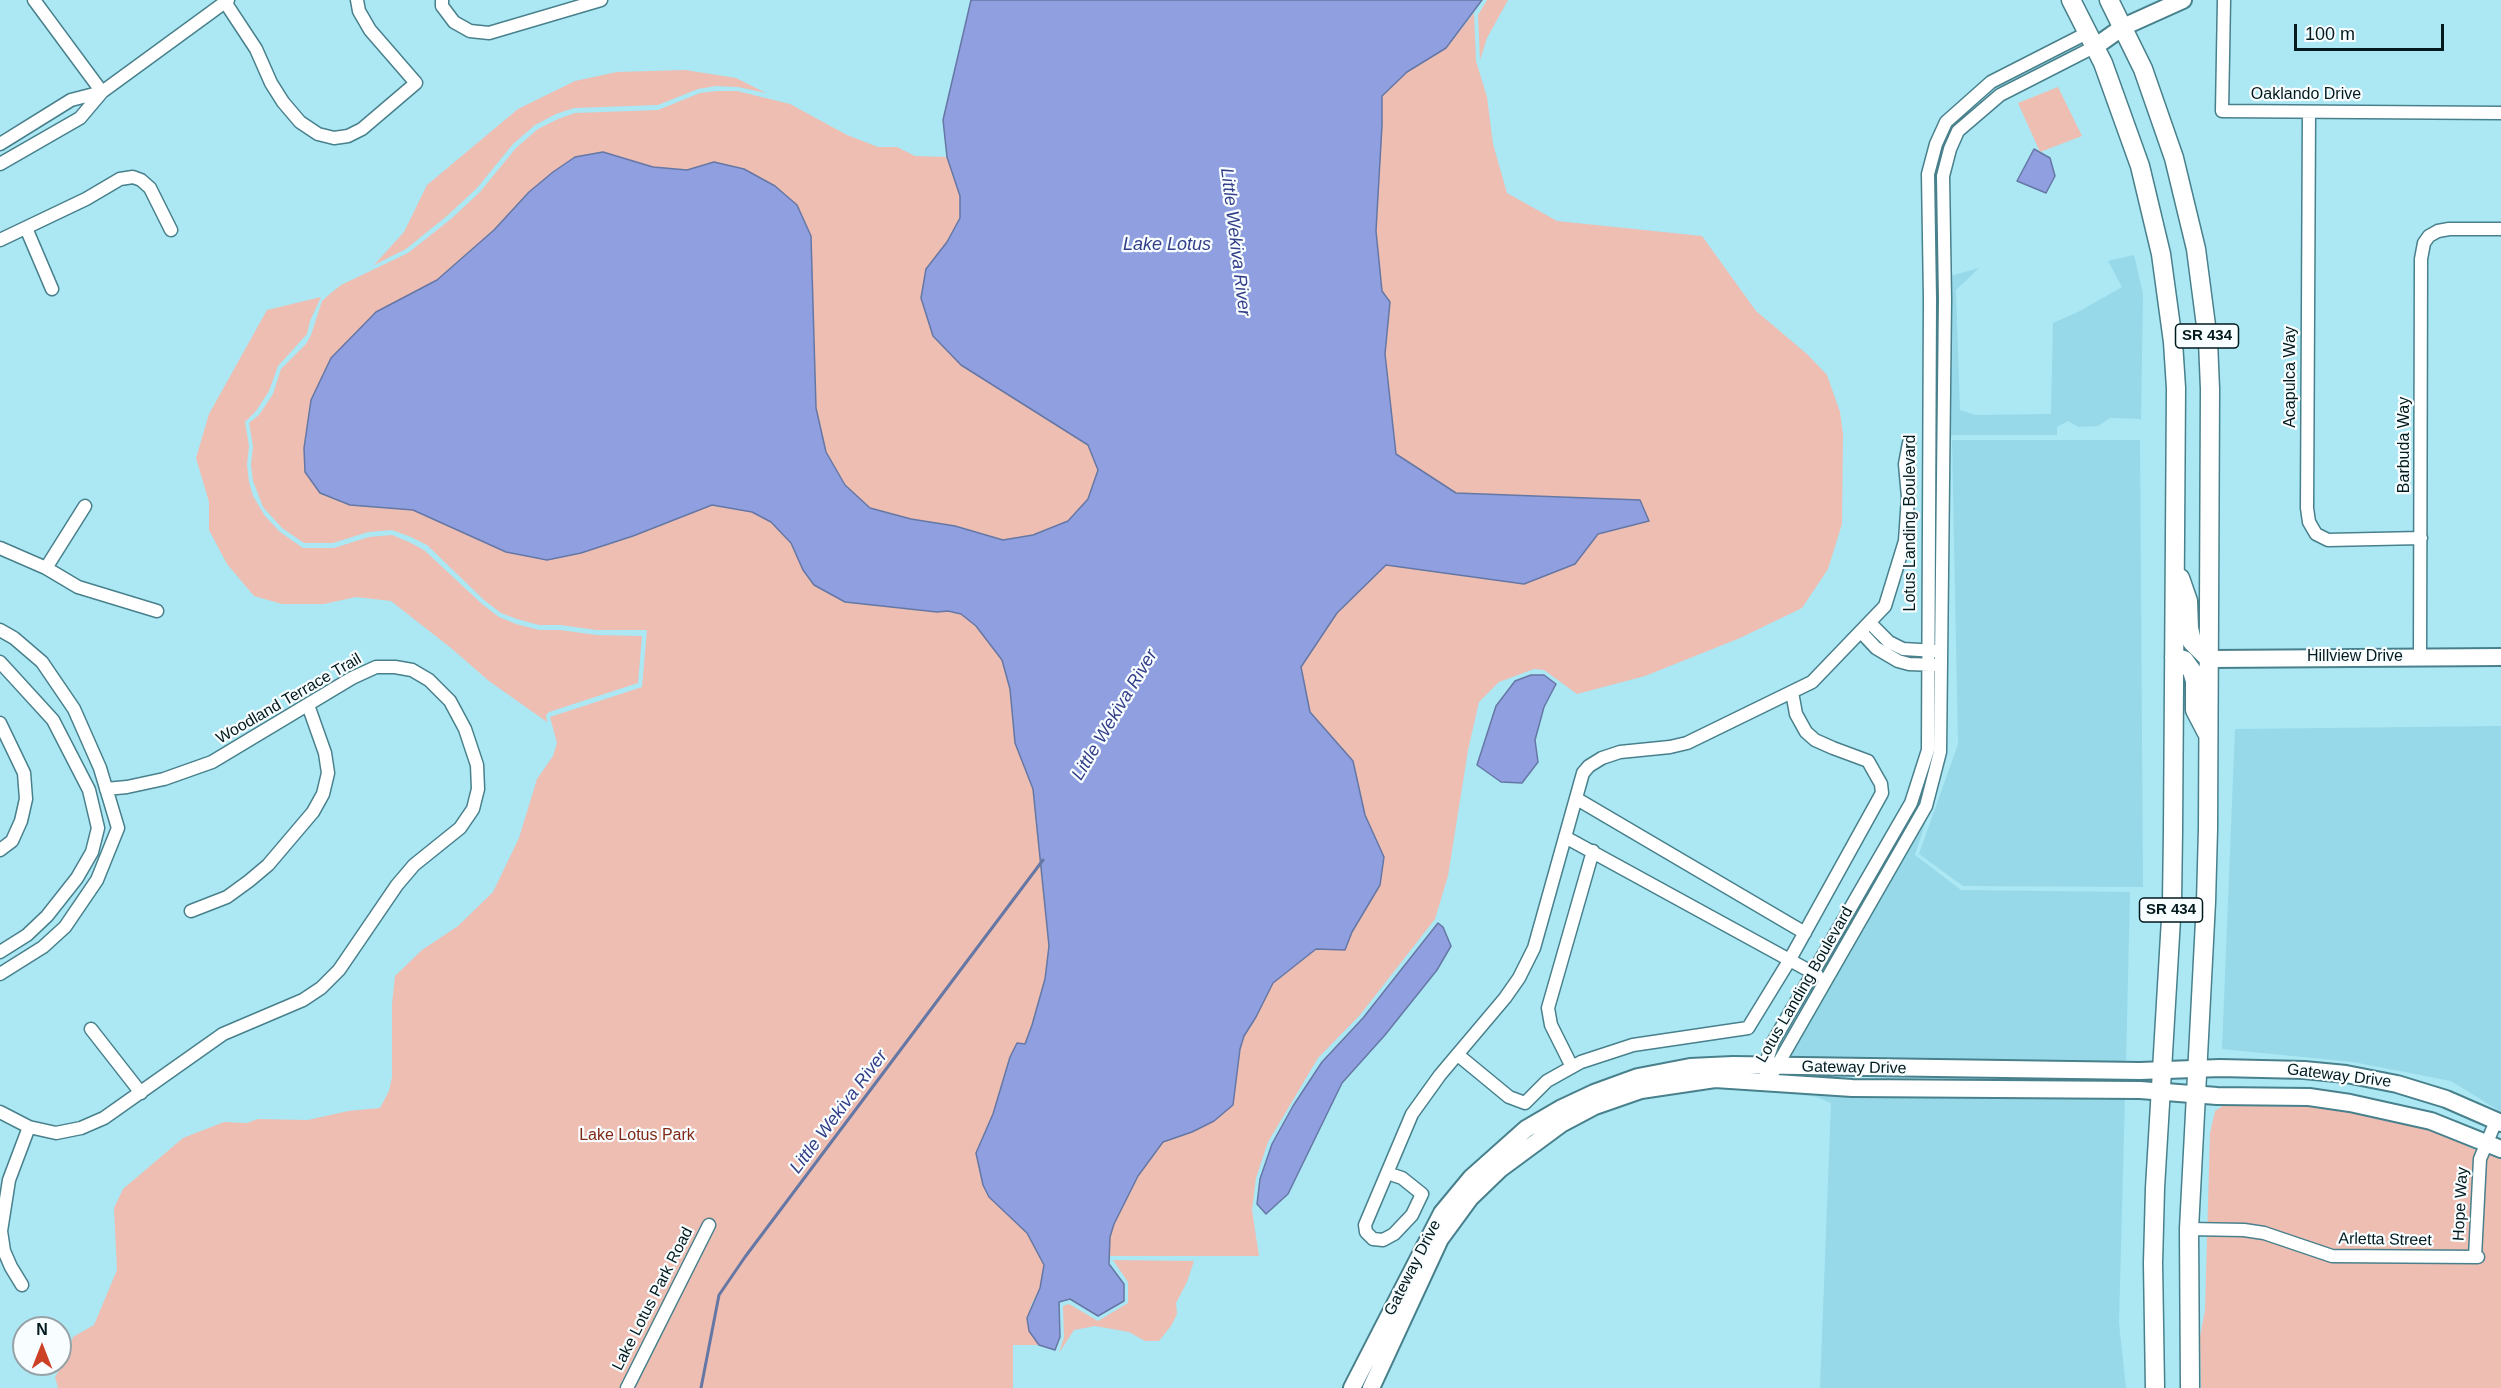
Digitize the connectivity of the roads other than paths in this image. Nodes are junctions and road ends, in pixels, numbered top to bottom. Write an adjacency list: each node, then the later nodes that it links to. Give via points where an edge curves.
1 (34, 0): 12 (street)
2 (357, 0): 8 (street, via 370,30 416,83 362,129 334,138 318,134 300,122 283,102)
3 (442, 0): 9 (street, via 454,22 470,31 489,33)
4 (2071, 0): 11 (main road, SR 434)
5 (2109, 0): 10 (main road, SR 434)
6 (2183, 0): 10 (street)
7 (2224, 0): 13 (street, Oaklando Drive, via 2222,111)
8 (227, 1): 12 (street)
9 (593, 1)
10 (2123, 27): 11 (street); 37 (main road, SR 434, via 2143,69 2174,158 2203,296 2211,389)
11 (2091, 40): 26 (main road, SR 434, via 2140,166 2169,299 2175,388); 32 (street, Lotus Landing Boulevard, via 1991,82 1946,122 1936,144 1928,174); 33 (street, Lotus Landing Boulevard, via 2000,95 1958,131 1943,176)
12 (102, 92): 15 (street, via 71,100); 16 (street, via 80,118)
13 (2308, 112): 14 (street, Oaklando Drive); 24 (street, Acapulca Way, via 2309,522 2316,534 2328,540)
14 (2501, 113)
15 (0, 144)
16 (0, 164)
17 (26, 228): 19 (street, via 120,179 133,177 150,188); 20 (street); 21 (street)
18 (2501, 229): 24 (street, Barbuda Way, via 2449,229 2429,236 2424,243)
19 (171, 230)
20 (0, 240)
21 (52, 289)
22 (1909, 443): 29 (street, via 1905,464 1905,541 1885,606)
23 (85, 506): 27 (street)
24 (2421, 538): 35 (street, Barbuda Way)
25 (0, 549): 27 (street)
26 (2175, 562): 34 (main road, SR 434); 37 (main road, via 2188,601 2192,642)
27 (46, 568): 28 (street, via 78,587)
28 (157, 611)
29 (1865, 627): 31 (street); 38 (street, via 1876,648); 42 (street, via 1812,682)
30 (0, 630): 46 (street, via 42,662 74,709)
31 (1903, 649): 32 (street); 38 (street)
32 (1928, 650): 33 (street); 40 (street, Lotus Landing Boulevard)
33 (1943, 651): 41 (street, Lotus Landing Boulevard)
34 (2174, 657): 45 (main road, via 2184,660 2192,671 2195,710); 63 (main road, SR 434, via 2172,902)
35 (2420, 657): 36 (street, Hillview Drive); 37 (street, Hillview Drive)
36 (2501, 657)
37 (2209, 658): 45 (main road, SR 434)
38 (1898, 661): 40 (street)
39 (0, 662): 53 (street, via 53,720 89,790 98,828 92,852 77,878 27,935)
40 (1928, 664): 41 (street); 55 (street, Lotus Landing Boulevard, via 1928,750 1911,803)
41 (1943, 665): 57 (street, Lotus Landing Boulevard, via 1940,752 1926,806)
42 (1792, 692): 47 (street, via 1687,743 1602,758 1583,773); 52 (street, via 1796,714 1806,732 1815,740 1868,761 1882,793)
43 (308, 705): 46 (street, Woodland Terrace Trail, via 212,762 164,779); 51 (street, via 328,773 313,812 268,865 249,881 227,897); 67 (street, Woodland Terrace Trail, via 376,667 412,670 429,680 450,701 465,729 477,765 478,789 473,809 460,828 414,865 397,885 339,970 321,988 303,1000 222,1034)
44 (0, 723): 49 (street, via 24,773 26,799 12,841)
45 (2209, 738): 62 (main road, SR 434, via 2206,902)
46 (106, 789): 56 (street, via 118,828 97,880 64,927 43,947)
47 (1576, 799): 48 (street); 52 (street)
48 (1565, 837): 50 (street); 59 (street, via 1534,948 1505,998)
49 (0, 850)
50 (1593, 850): 54 (street); 60 (street, via 1548,1008 1551,1025)
51 (191, 911)
52 (1805, 933): 54 (street)
53 (0, 952)
54 (1789, 961): 55 (street); 60 (street, via 1748,1028 1633,1045)
55 (1812, 972): 57 (street); 64 (street, Lotus Landing Boulevard, via 1773,1042)
56 (0, 974)
57 (1827, 979): 64 (street, Lotus Landing Boulevard)
58 (91, 1029): 67 (street)
59 (1458, 1055): 60 (street, via 1509,1097 1525,1103 1547,1081); 73 (street, via 1413,1114)
60 (1572, 1067)
61 (1949, 1069): 63 (street, Gateway Drive); 64 (street, Gateway Drive); 65 (street)
62 (2196, 1069): 63 (street, Gateway Drive); 68 (main road, SR 434); 70 (street, Gateway Drive, via 2288,1069 2354,1075 2446,1099)
63 (2161, 1070): 66 (main road, SR 434)
64 (1770, 1071): 65 (street, Gateway Drive, via 1801,1086); 79 (street, Gateway Drive, via 1690,1067 1638,1077 1562,1108 1526,1130 1471,1178 1442,1213); 80 (street, Gateway Drive, via 1641,1090 1595,1106 1531,1144 1470,1198 1440,1239)
65 (1949, 1089): 66 (street, Gateway Drive)
66 (2160, 1092): 68 (street, Gateway Drive); 81 (main road, SR 434, via 2153,1263)
67 (141, 1093): 71 (street, Woodland Terrace Trail, via 81,1128 56,1133)
68 (2195, 1094): 72 (street, Gateway Drive, via 2350,1102 2431,1121); 75 (main road, SR 434)
69 (0, 1112): 71 (street, Woodland Terrace Trail)
70 (2499, 1122): 72 (street, Hope Way)
71 (29, 1127): 77 (street, via 9,1180 1,1231 4,1251)
72 (2494, 1145): 76 (street, Hope Way, via 2481,1152)
73 (1387, 1173): 73 (street, via 1402,1178 1422,1194 1412,1215 1394,1234 1383,1240 1373,1239 1365,1225)
74 (709, 1225): 78 (street, Lake Lotus Park Road)
75 (2188, 1229): 76 (street, Arletta Street, via 2264,1233 2332,1256); 82 (main road, SR 434)
76 (2476, 1257)
77 (22, 1285)
78 (627, 1388)
79 (1353, 1388)
80 (1371, 1388)
81 (2155, 1388)
82 (2190, 1388)

